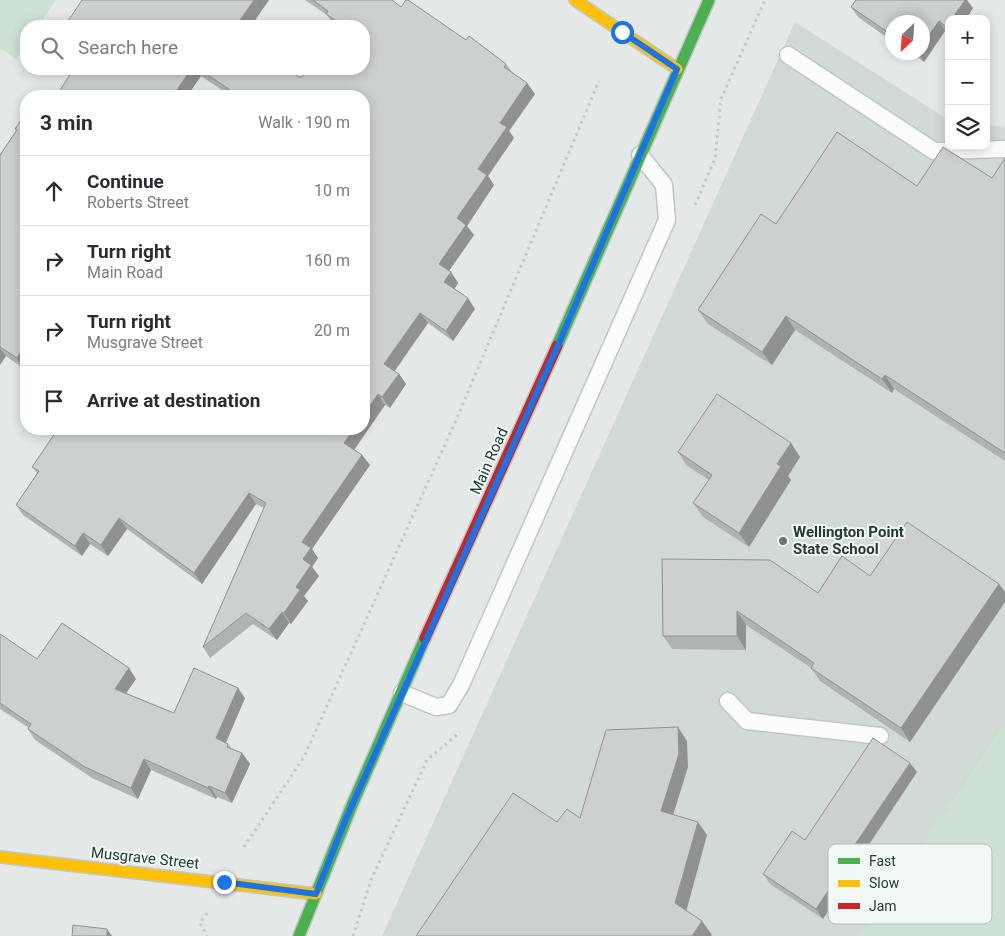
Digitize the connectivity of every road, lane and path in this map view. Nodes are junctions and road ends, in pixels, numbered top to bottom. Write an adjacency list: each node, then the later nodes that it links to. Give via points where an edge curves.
1 (574, 0): 4 (main road)
2 (709, 0): 4 (main road, Main Road)
3 (788, 54): 6 (lane, via 934,151)
4 (677, 69): 7 (main road, Main Road)
5 (599, 80): 11 (path, via 457,418 304,757)
6 (1005, 149)
7 (640, 155): 8 (main road, Main Road); 8 (lane, via 664,185 667,220 461,685 449,705 436,707)
8 (402, 693): 13 (main road, Main Road)
9 (728, 701): 10 (lane, via 747,721)
10 (880, 736)
11 (244, 847)
12 (0, 857): 13 (main road, Musgrave Street)
13 (316, 894): 16 (main road, Main Road)
14 (207, 913): 15 (path, via 200,923)
15 (207, 936)
16 (300, 936)

